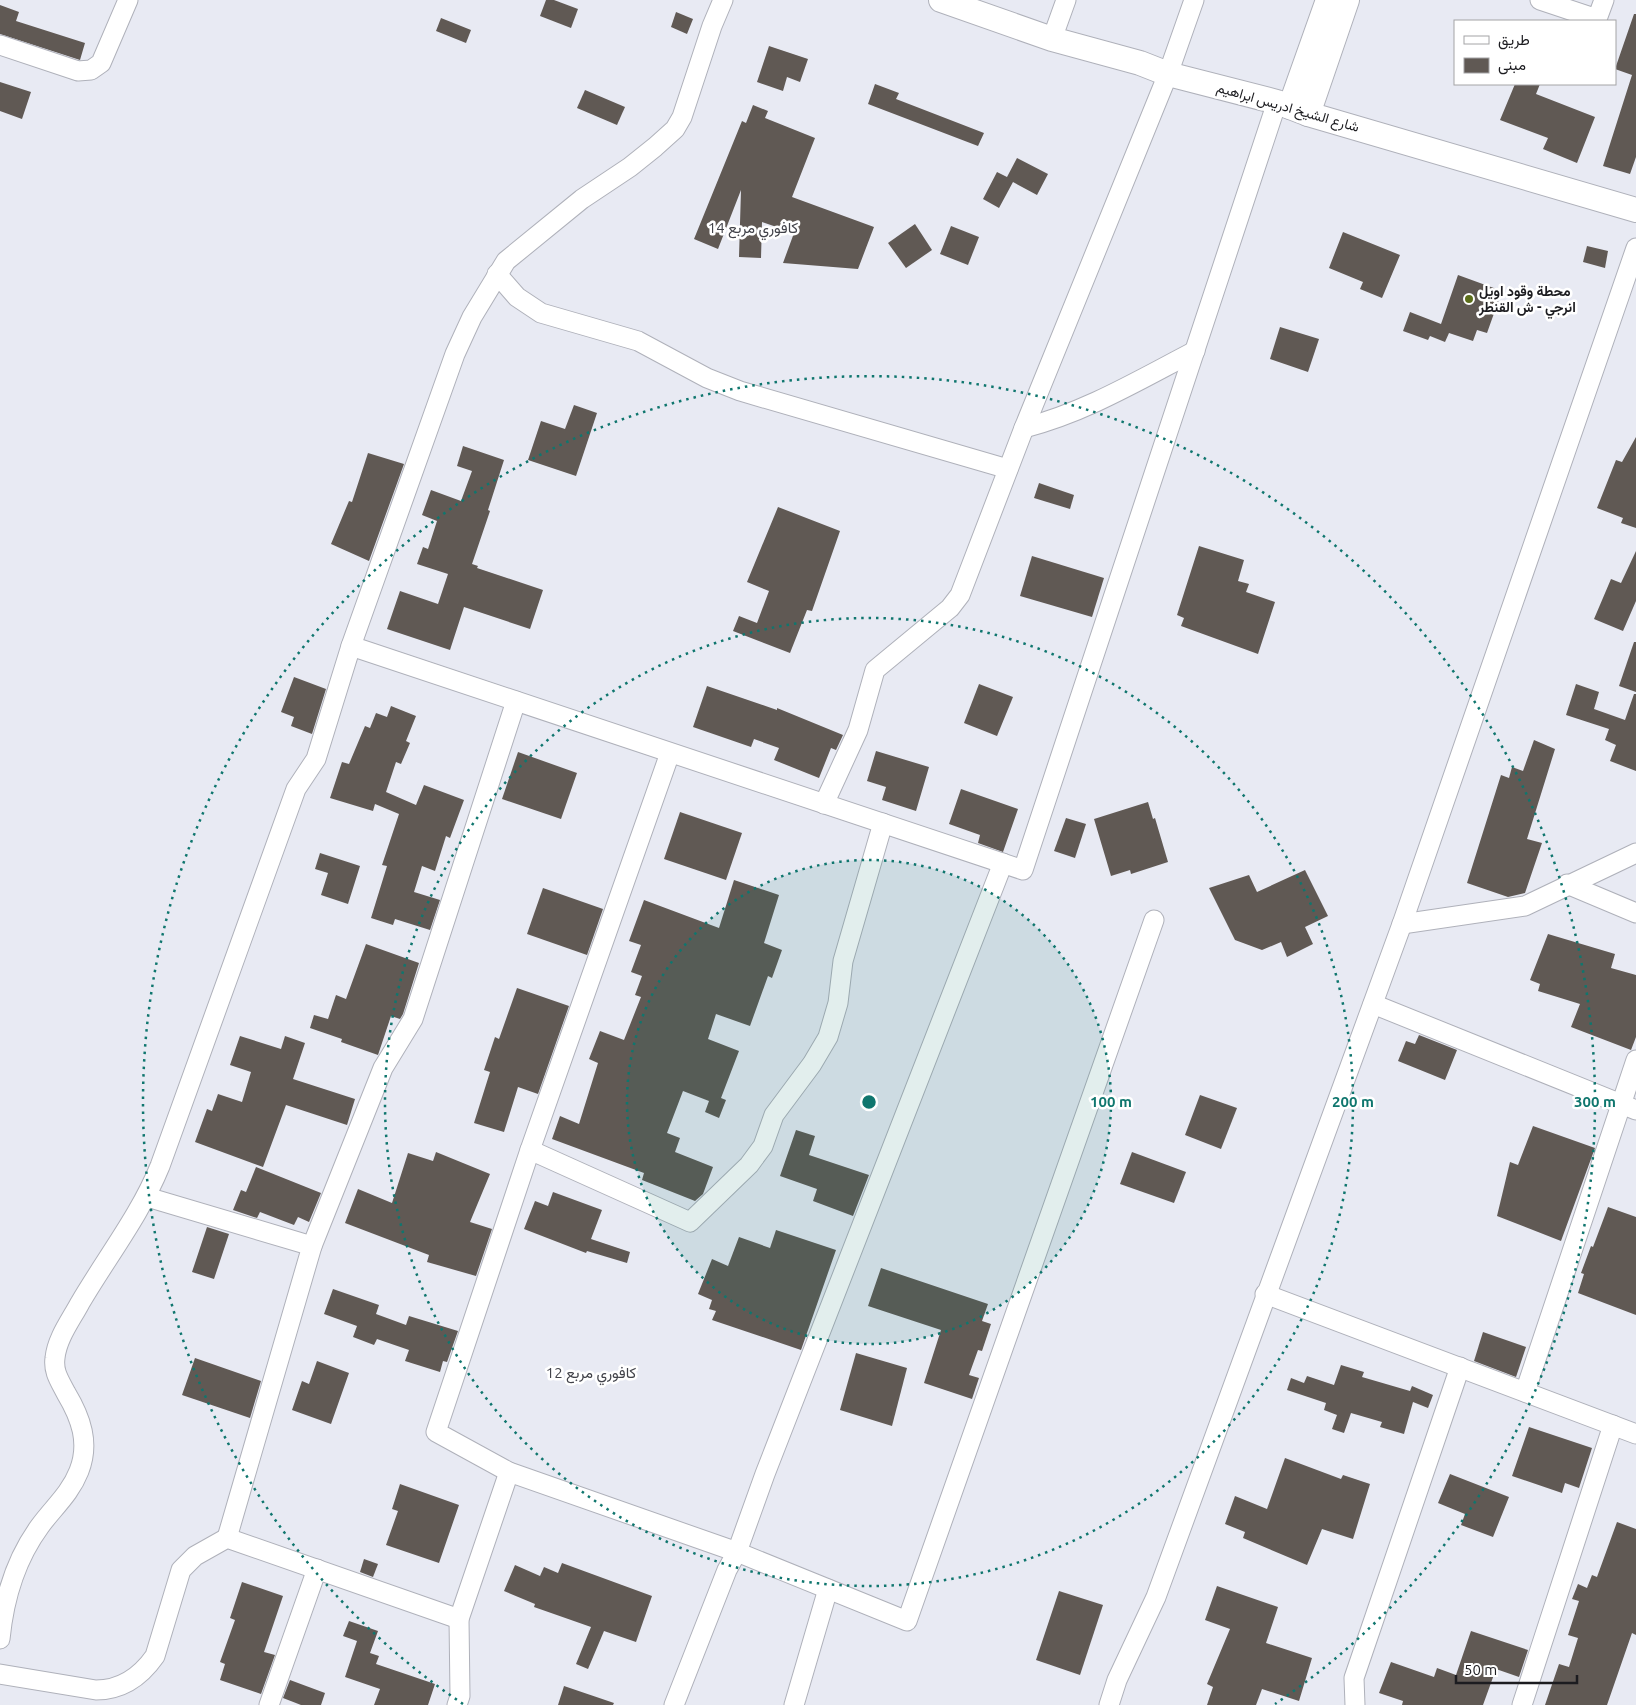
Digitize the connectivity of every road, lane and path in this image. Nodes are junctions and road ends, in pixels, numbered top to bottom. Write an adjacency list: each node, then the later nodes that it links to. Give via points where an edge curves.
1 (128, 0): 11 (street, via 101,63 91,70 78,71)
2 (723, 0): 16 (street, via 675,129 630,167 582,199 506,261)
3 (941, 0): 10 (street, شارع الشيخ ادريس ابراهيم)
4 (1066, 0): 10 (street)
5 (1194, 0): 12 (street)
6 (1328, 0): 13 (street)
7 (1347, 0): 13 (street)
8 (1540, 0): 9 (street, via 1598,19)
9 (1604, 0)
10 (1052, 39): 12 (street, شارع الشيخ ادريس ابراهيم)
11 (0, 45)
12 (1168, 74): 13 (street, شارع الشيخ ادريس ابراهيم); 18 (street)
13 (1292, 108): 14 (street, شارع الشيخ ادريس ابراهيم); 17 (street)
14 (1636, 210)
15 (1636, 248): 30 (street)
16 (497, 274): 19 (street, via 517,297 541,314 638,341 707,378 740,391); 20 (street, via 455,354)
17 (1195, 350): 18 (street, via 1086,408); 26 (street, via 1023,870)
18 (1024, 428): 19 (street)
19 (1008, 469): 23 (street, via 960,595 950,608 875,670 858,730)
20 (351, 646): 21 (street); 35 (street, via 316,758 293,797)
21 (516, 701): 22 (street); 36 (street, via 413,1019 383,1068)
22 (670, 753): 23 (street); 34 (street)
23 (824, 804): 24 (street)
24 (883, 823): 26 (street); 34 (street, via 843,961 838,1003 828,1036 812,1064 774,1114 763,1146 749,1165 690,1222)
25 (1636, 853): 27 (street)
26 (1003, 863): 44 (street, via 764,1474)
27 (1567, 884): 28 (street); 30 (street, via 1525,906)
28 (1636, 913)
29 (1154, 920): 46 (street, via 907,1621)
30 (1402, 924): 31 (street)
31 (1373, 1004): 33 (street); 37 (street)
32 (1636, 1060): 33 (street)
33 (1629, 1107): 39 (street)
34 (530, 1150): 42 (street, via 436,1432)
35 (147, 1197): 36 (street); 48 (street, via 64,1331 55,1357 58,1380 80,1418 85,1441 84,1457 71,1488 24,1549 2,1616)
36 (312, 1246): 43 (street)
37 (1265, 1294): 38 (street); 54 (street, via 1156,1597 1117,1680)
38 (1460, 1367): 39 (street); 55 (street, via 1354,1678)
39 (1525, 1392): 40 (street)
40 (1613, 1425): 41 (street); 56 (street)
41 (1636, 1434)
42 (509, 1472): 44 (street); 47 (street)
43 (227, 1538): 45 (street); 49 (street, via 186,1563 181,1570 155,1656 148,1666 123,1686 96,1690)
44 (737, 1552): 46 (street); 52 (street)
45 (317, 1569): 47 (street); 50 (street)
46 (828, 1589): 53 (street)
47 (459, 1619): 51 (street, via 460,1696)
48 (0, 1639)
49 (0, 1674)
50 (269, 1705)
51 (457, 1705)
52 (674, 1705)
53 (794, 1705)
54 (1109, 1705)
55 (1356, 1705)
56 (1522, 1705)

